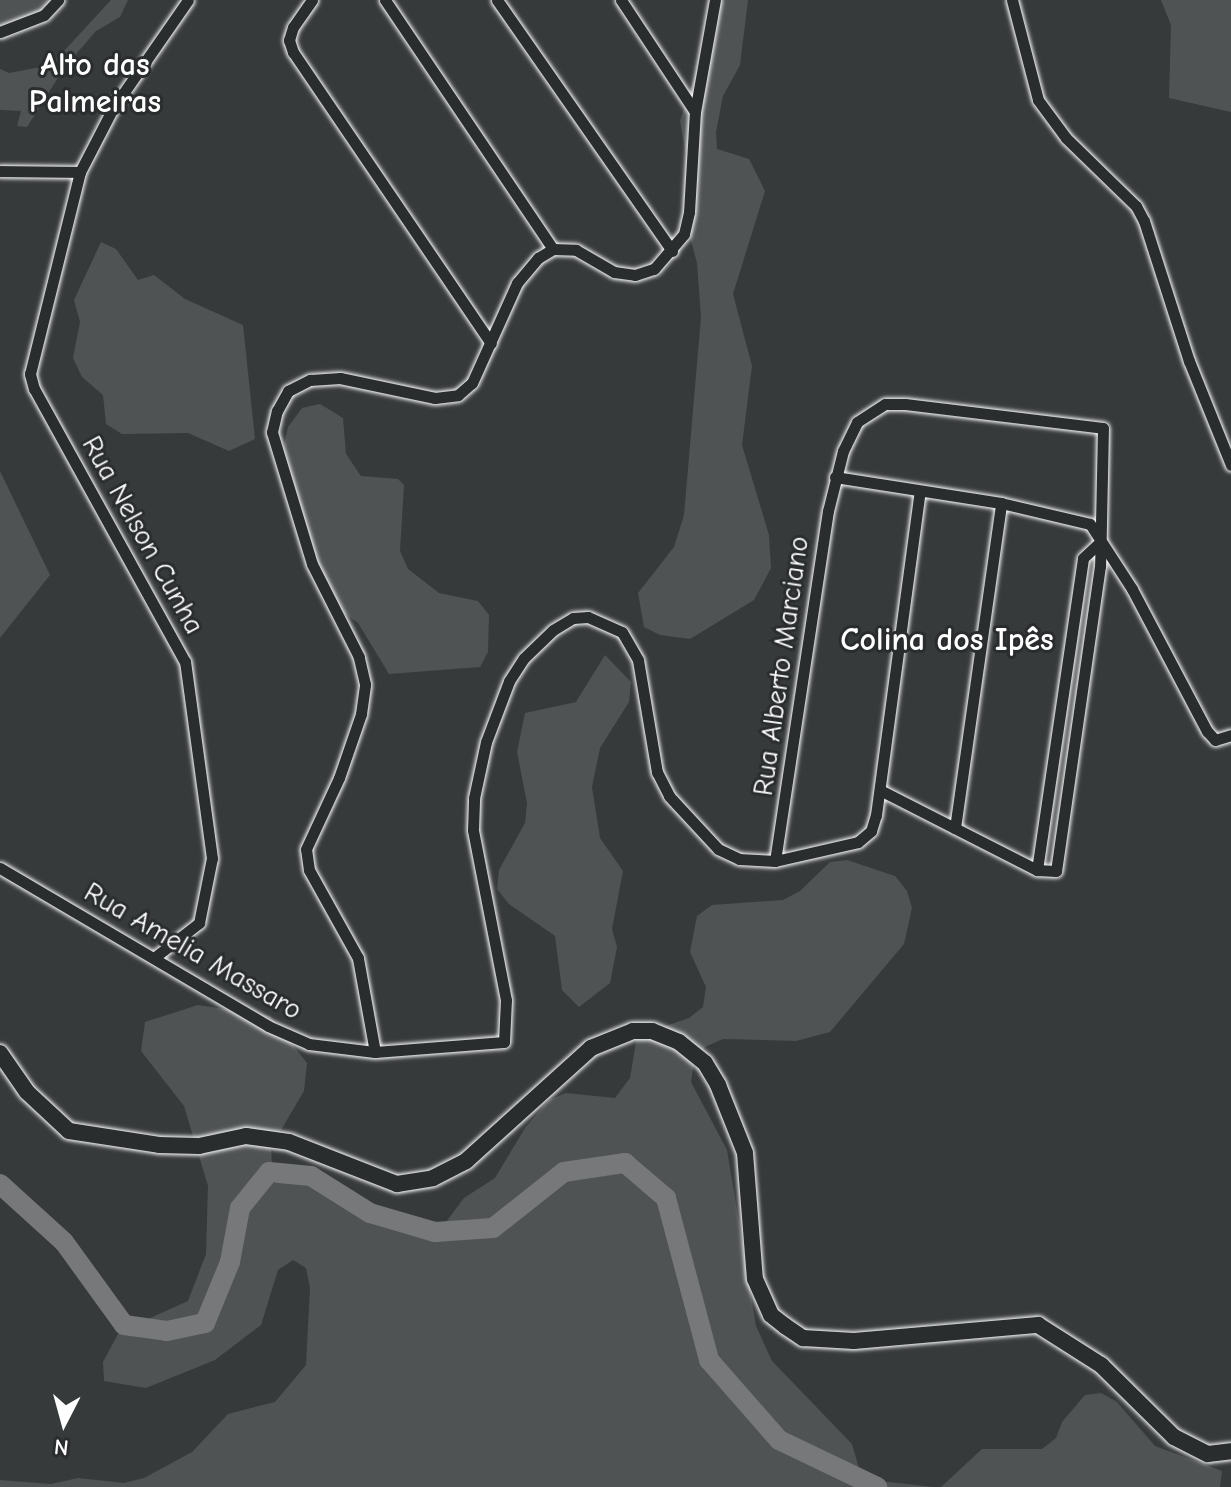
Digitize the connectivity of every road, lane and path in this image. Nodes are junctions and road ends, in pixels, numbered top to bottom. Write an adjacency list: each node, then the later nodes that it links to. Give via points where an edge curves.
1 (58, 0): 9 (street, via 44,15)
2 (188, 0): 12 (street, via 113,108)
3 (312, 0): 15 (street, via 293,27 293,52)
4 (385, 0): 13 (street)
5 (497, 0): 14 (street)
6 (621, 0): 10 (street)
7 (715, 0): 10 (street)
8 (1012, 0): 16 (street, via 1038,100 1144,221 1189,361)
9 (0, 32)
10 (695, 112): 14 (street, via 689,212)
11 (0, 171): 12 (street)
12 (80, 172): 27 (street, Rua Nelson Cunha, via 32,358 34,389 172,631 188,674 212,858 199,923)
13 (553, 249): 14 (street, via 576,250 614,272 635,275 654,269); 15 (street, via 517,283)
14 (672, 251)
15 (491, 343): 28 (street, via 472,383 458,395 435,398 340,378 310,380 288,391 272,432 312,564 359,657 365,684 352,740 306,849 309,870 358,958)
16 (1231, 465)
17 (835, 477): 18 (street); 20 (street, Rua Alberto Marciano, via 857,422 885,404 1099,427 1106,435); 24 (street, Rua Alberto Marciano)
18 (920, 491): 19 (street); 22 (street)
19 (1001, 503): 20 (street, via 1081,519 1090,524); 23 (street)
20 (1098, 544): 21 (street, via 1132,589 1207,731 1215,740); 26 (street, via 1083,558); 26 (street, Rua Alberto Marciano, via 1100,566 1056,871)
21 (1228, 737)
22 (880, 790): 23 (street); 24 (street, via 871,831 858,842)
23 (955, 828): 26 (street)
24 (775, 861): 28 (street, Rua Amelia Massaro, via 739,859 718,849 669,796 657,772 634,645 602,621 573,618 524,658 509,681 486,742 473,830 506,1000 504,1042)
25 (0, 868): 27 (street, Rua Amelia Massaro)
26 (1037, 870)
27 (155, 957): 28 (street, Rua Amelia Massaro, via 268,1026 309,1044)
28 (375, 1052)
29 (0, 1053): 30 (street, via 27,1092 69,1131 159,1145 199,1146 246,1136 289,1142 397,1184 433,1178 466,1161 591,1048 633,1031 652,1031 679,1042 705,1063 718,1085 745,1153 755,1279 771,1315 785,1326 803,1338 854,1341 1038,1325 1101,1365 1174,1437 1208,1454)
30 (1231, 1451)

